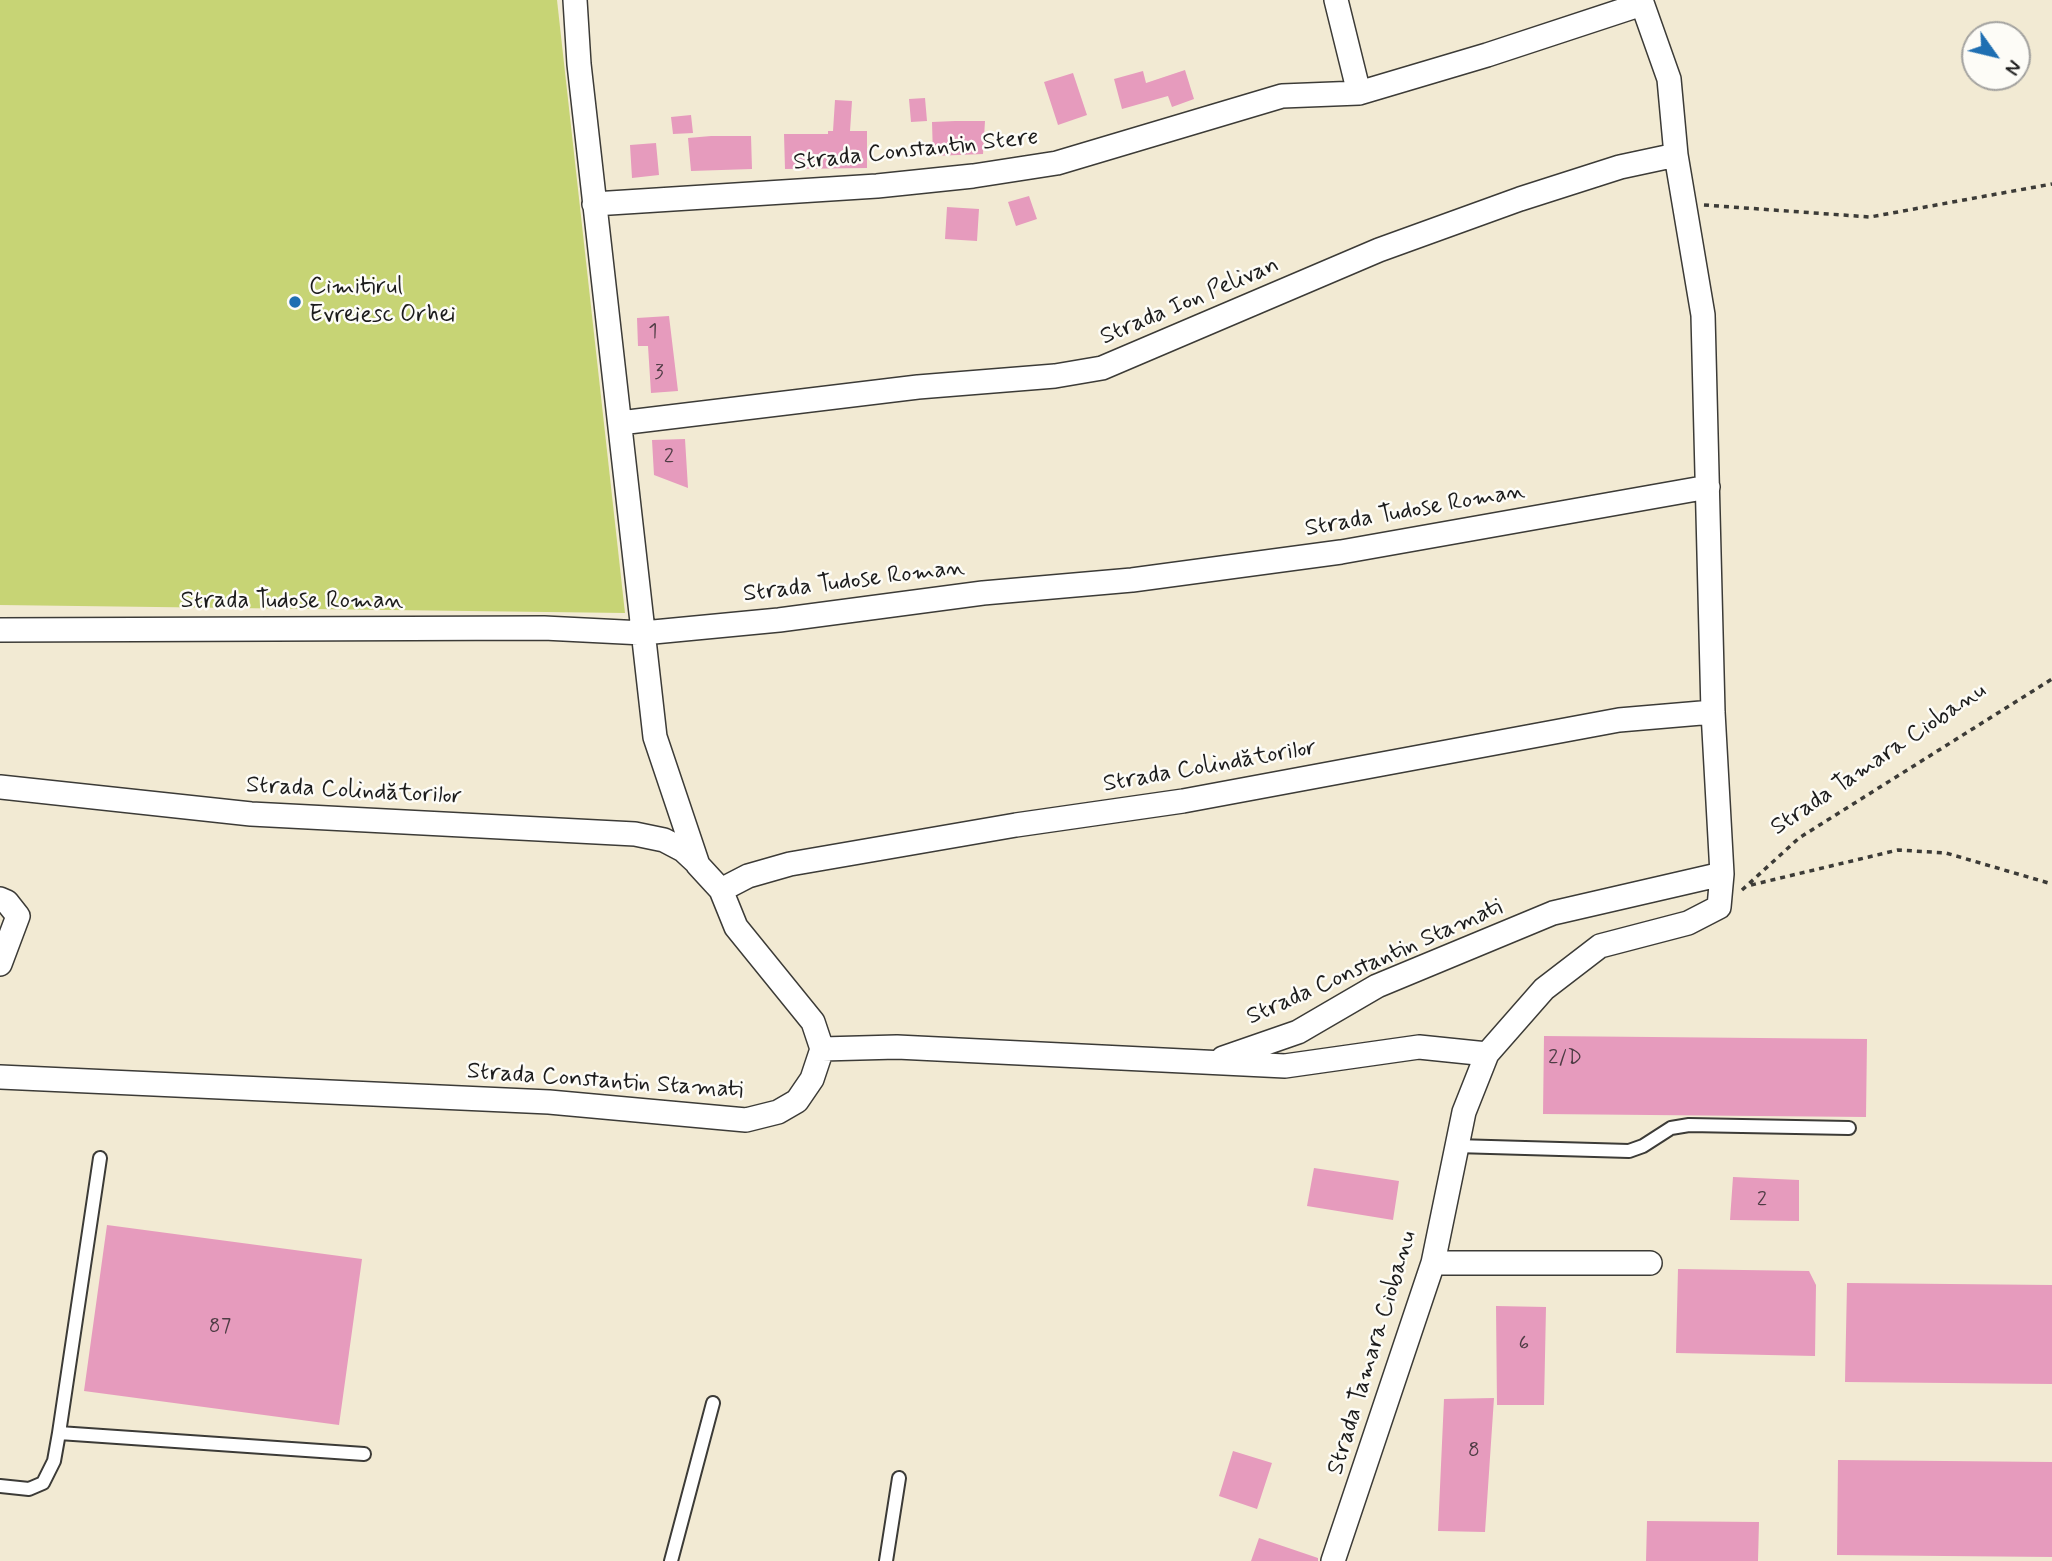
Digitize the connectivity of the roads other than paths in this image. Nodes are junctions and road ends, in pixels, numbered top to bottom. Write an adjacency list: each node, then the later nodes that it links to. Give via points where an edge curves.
1 (575, 0): 6 (street)
2 (1335, 0): 4 (street)
3 (1642, 2): 4 (street, Strada Constantin Stere); 5 (street, via 1670,79)
4 (1359, 93): 6 (street, Strada Constantin Stere, via 1282,96 1058,163 973,176)
5 (1676, 155): 7 (street, Strada Ion Pelivan, via 1620,167 1379,250 1102,368); 8 (street, via 1703,315)
6 (594, 204): 7 (street)
7 (621, 423): 10 (street)
8 (1707, 487): 10 (street, Strada Tudose Roman, via 1341,552 1132,580); 11 (street)
9 (0, 630): 10 (street, Strada Tudose Roman, via 544,628)
10 (643, 633): 13 (street, via 655,737)
11 (1713, 712): 14 (street); 15 (street, Strada Colindătorilor, via 1619,720 1183,801 790,864 748,876)
12 (0, 788): 13 (street, Strada Colindătorilor, via 251,814 635,835 664,840)
13 (698, 865): 15 (street)
14 (1723, 874): 19 (street, Strada Tamara Ciobanu, via 1719,907 1688,923 1600,946 1544,989); 20 (street, Strada Constantin Stamati, via 1553,913 1377,986 1298,1032)
15 (721, 890): 18 (street, via 736,927 813,1022)
16 (0, 899): 17 (street, via 18,916)
17 (0, 964)
18 (822, 1049): 20 (street, Strada Constantin Stamati, via 898,1047); 21 (street, Strada Constantin Stamati, via 812,1079 797,1101 746,1121 549,1102)
19 (1487, 1054): 20 (street, Strada Constantin Stamati, via 1419,1047 1285,1066); 23 (street, Strada Tamara Ciobanu)
20 (1212, 1062)
21 (0, 1077)
22 (1849, 1128): 23 (lane, via 1689,1125 1671,1128 1629,1151)
23 (1456, 1146): 26 (street, Strada Tamara Ciobanu)
24 (100, 1157): 28 (lane)
25 (1650, 1262): 26 (street)
26 (1433, 1263): 34 (street, Strada Tamara Ciobanu)
27 (713, 1403): 32 (lane)
28 (59, 1433): 29 (lane); 31 (lane, via 54,1461 43,1483 29,1489)
29 (364, 1454)
30 (899, 1478): 33 (lane)
31 (0, 1486)
32 (671, 1561)
33 (886, 1561)
34 (1333, 1561)

